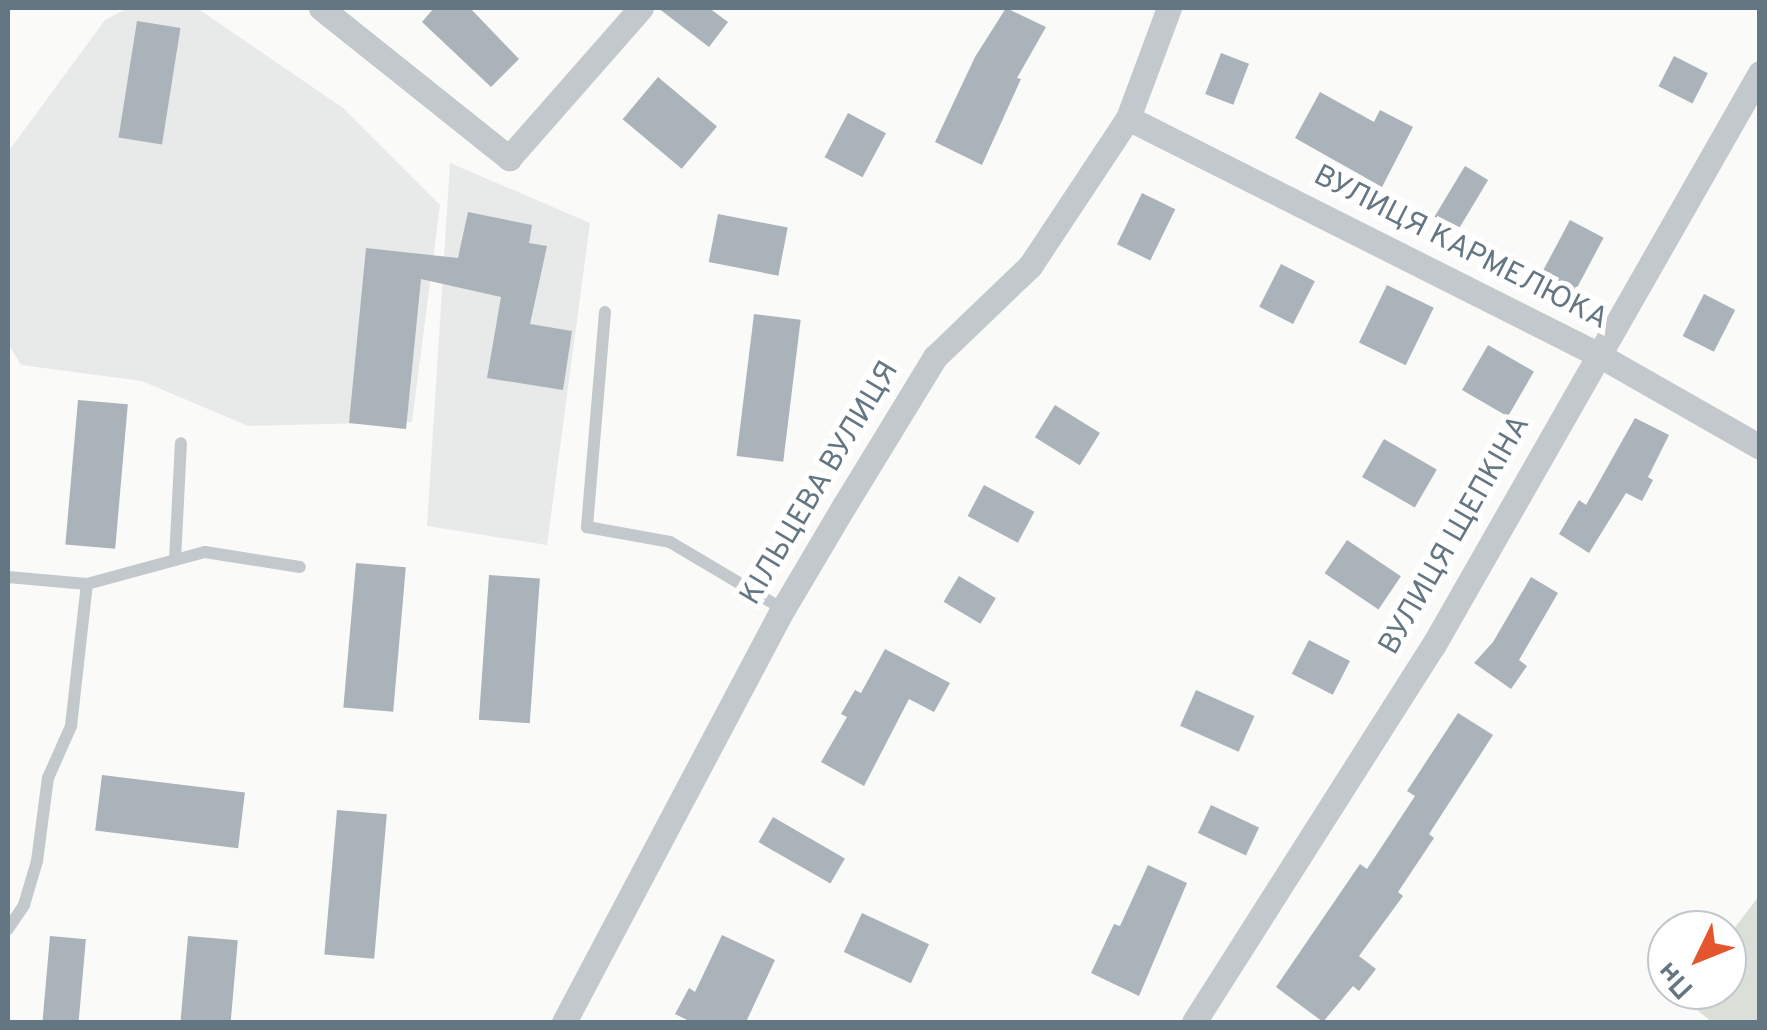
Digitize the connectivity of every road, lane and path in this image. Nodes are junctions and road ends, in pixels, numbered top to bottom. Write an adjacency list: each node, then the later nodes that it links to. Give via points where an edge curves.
1 (321, 8): 2 (street, via 509,158)
2 (641, 8)
3 (1169, 8): 5 (street, КІЛЬЦЕВА ВУЛИЦЯ)
4 (1760, 73): 7 (street, ВУЛИЦЯ ЩЕПКІНА)
5 (1128, 118): 7 (street, ВУЛИЦЯ КАРМЕЛЮКА); 14 (street, КІЛЬЦЕВА ВУЛИЦЯ, via 1030,266 935,357)
6 (605, 312): 14 (lane, via 587,527 670,542)
7 (1597, 354): 9 (street, ВУЛИЦЯ КАРМЕЛЮКА); 17 (street, ВУЛИЦЯ ЩЕПКІНА, via 1433,646)
8 (181, 443): 10 (lane)
9 (1760, 447)
10 (175, 560): 11 (lane, via 205,552); 13 (lane)
11 (300, 566)
12 (8, 577): 13 (lane)
13 (87, 584): 15 (lane, via 71,726 48,778 24,905)
14 (782, 609): 16 (street, КІЛЬЦЕВА ВУЛИЦЯ)
15 (8, 930)
16 (564, 1022)
17 (1194, 1022)

